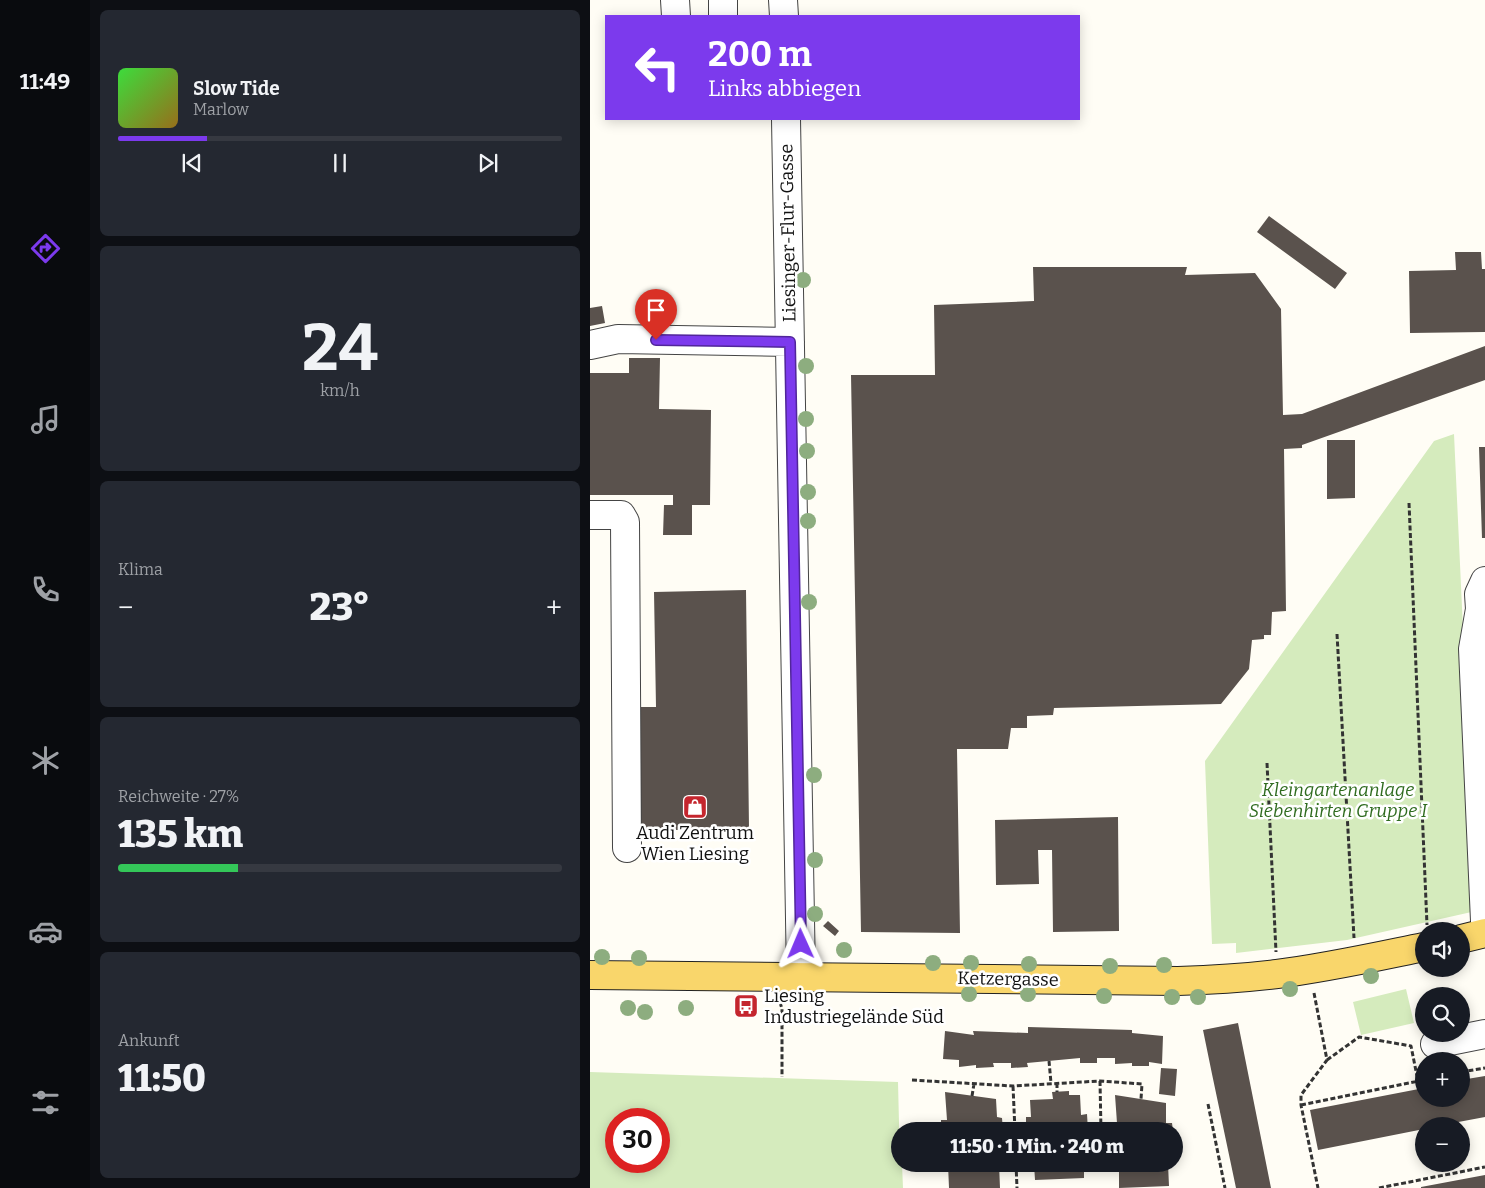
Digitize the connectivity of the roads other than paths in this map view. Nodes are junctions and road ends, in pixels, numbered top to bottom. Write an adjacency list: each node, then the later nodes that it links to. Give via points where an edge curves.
1 (675, 0): 4 (street)
2 (723, 0): 5 (street)
3 (783, 0): 6 (street)
4 (676, 15)
5 (723, 15)
6 (784, 15)
7 (786, 120): 8 (street, Liesinger-Flur-Gasse)
8 (790, 342): 9 (street, via 618,339); 18 (street, Liesinger-Flur-Gasse)
9 (590, 345)
10 (590, 514): 12 (street, via 621,515 625,522)
11 (1485, 581): 13 (street, via 1479,594 1480,609 1473,649)
12 (626, 848)
13 (1485, 921)
14 (1485, 933): 15 (main road)
15 (1470, 936)
16 (1415, 939): 18 (main road, Ketzergasse, via 1310,969 1232,979)
17 (590, 975): 18 (main road, Ketzergasse)
18 (801, 976)
19 (1485, 1034): 20 (street)
20 (1435, 1044)

